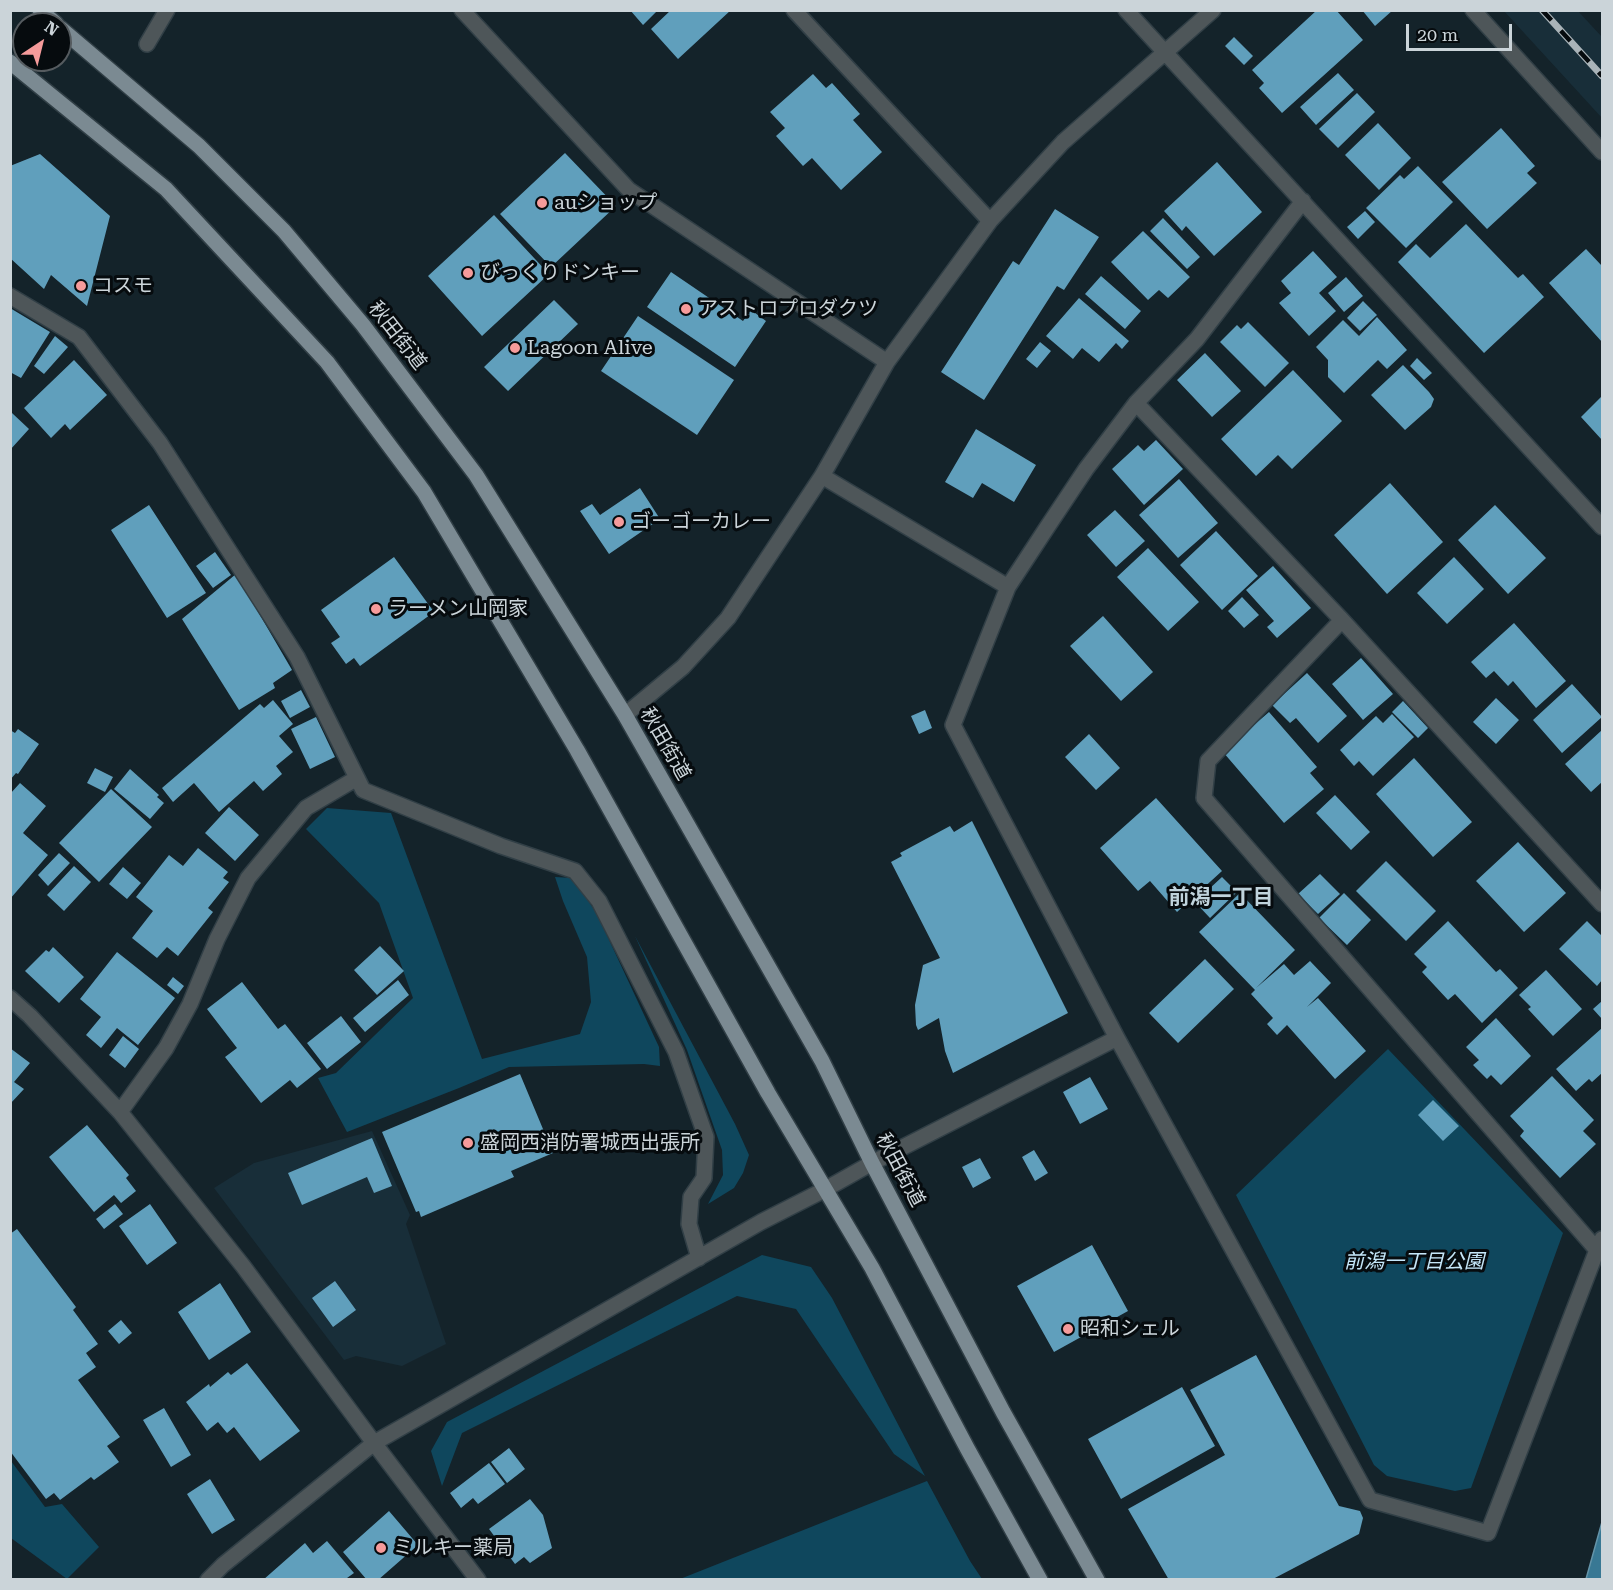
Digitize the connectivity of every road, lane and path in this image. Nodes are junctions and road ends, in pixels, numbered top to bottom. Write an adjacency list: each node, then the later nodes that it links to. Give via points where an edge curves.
1 (167, 10): 8 (street)
2 (462, 10): 15 (street, via 629,189)
3 (794, 10): 13 (street)
4 (1126, 10): 9 (street)
5 (1213, 10): 9 (street)
6 (1473, 10): 11 (street)
7 (72, 38): 21 (main road, 秋田街道, via 199,146 284,231 363,325 476,475)
8 (147, 44)
9 (1165, 53): 12 (street); 13 (street, via 1063,142)
10 (10, 62): 28 (main road, via 166,189 327,362 424,492 577,750)
11 (1602, 152)
12 (1303, 201): 16 (street, via 1197,339); 18 (street)
13 (990, 221): 15 (street)
14 (10, 296): 22 (street, via 79,337 160,443 297,657)
15 (887, 362): 17 (street)
16 (1136, 403): 19 (street, via 1086,469); 20 (street)
17 (822, 476): 19 (street); 21 (street, via 728,618 683,667)
18 (1602, 527)
19 (1008, 587): 25 (street, via 953,725)
20 (1342, 620): 23 (street); 29 (street, via 1208,761 1204,798)
21 (625, 715): 27 (main road, 秋田街道, via 822,1061)
22 (357, 778): 26 (street, via 306,808 248,879 166,1048); 30 (street, via 363,790 501,846 575,871 599,901 676,1052 706,1137 704,1178 691,1197 688,1224)
23 (1602, 904)
24 (10, 998): 26 (street)
25 (1118, 1038): 27 (street); 29 (street, via 1370,1500 1488,1533)
26 (120, 1112): 31 (street, via 243,1266)
27 (872, 1163): 28 (street); 35 (main road, 秋田街道)
28 (824, 1190): 30 (street); 34 (main road, via 872,1268)
29 (1600, 1245)
30 (699, 1258): 31 (street)
31 (374, 1443): 32 (street); 33 (street)
32 (208, 1580)
33 (478, 1580)
34 (1040, 1580)
35 (1097, 1580)

